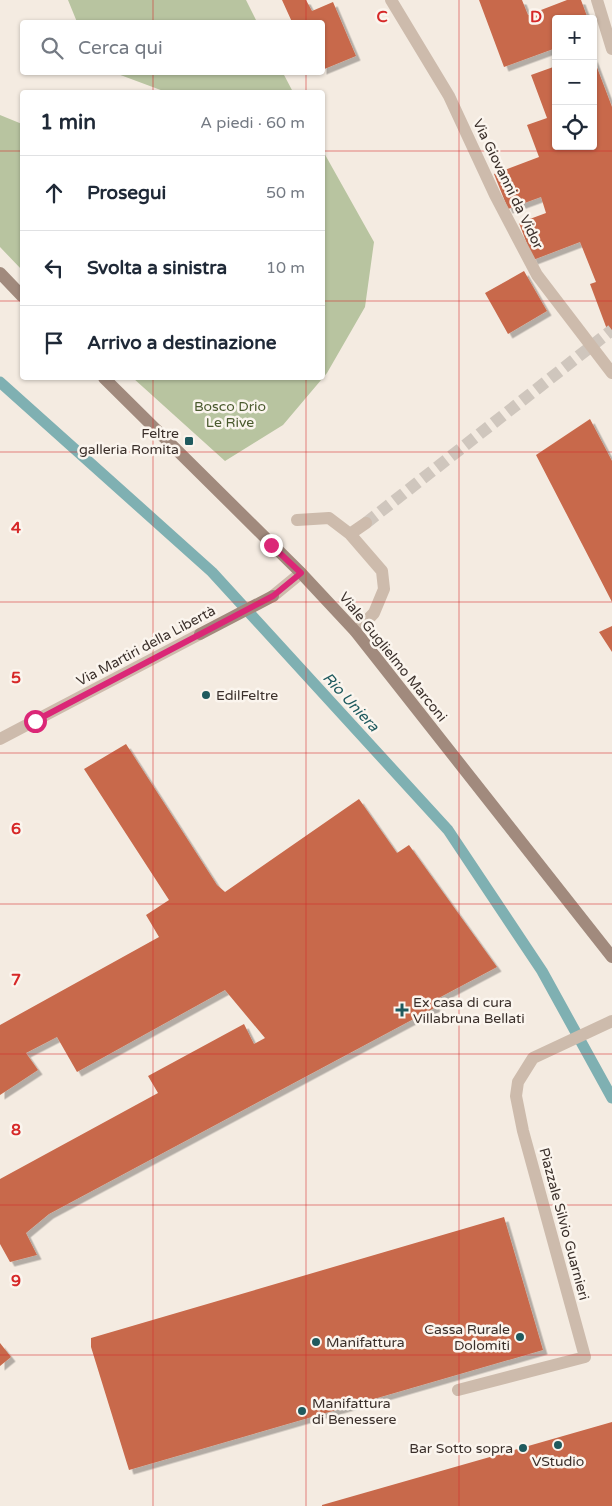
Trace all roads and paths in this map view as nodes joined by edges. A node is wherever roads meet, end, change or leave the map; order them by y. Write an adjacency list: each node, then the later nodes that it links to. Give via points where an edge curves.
1 (391, 0): 6 (street, Via Giovanni da Vidor, via 449,96 537,275)
2 (597, 0): 3 (street)
3 (612, 49)
4 (0, 274): 5 (street)
5 (20, 294)
6 (612, 373)
7 (106, 380): 11 (street, Viale Guglielmo Marconi)
8 (297, 520): 10 (street, via 329,518)
9 (366, 523): 10 (street)
10 (350, 534): 12 (street, via 382,571 384,589 374,613)
11 (301, 573): 12 (street, Viale Guglielmo Marconi); 13 (street, Via Martiri della Libertà, via 270,598)
12 (356, 632): 14 (street, Viale Guglielmo Marconi)
13 (0, 739)
14 (612, 957)
15 (610, 1022): 16 (street, Piazzale Silvio Guarnieri, via 533,1058 518,1082 516,1096 585,1357)
16 (458, 1390)

